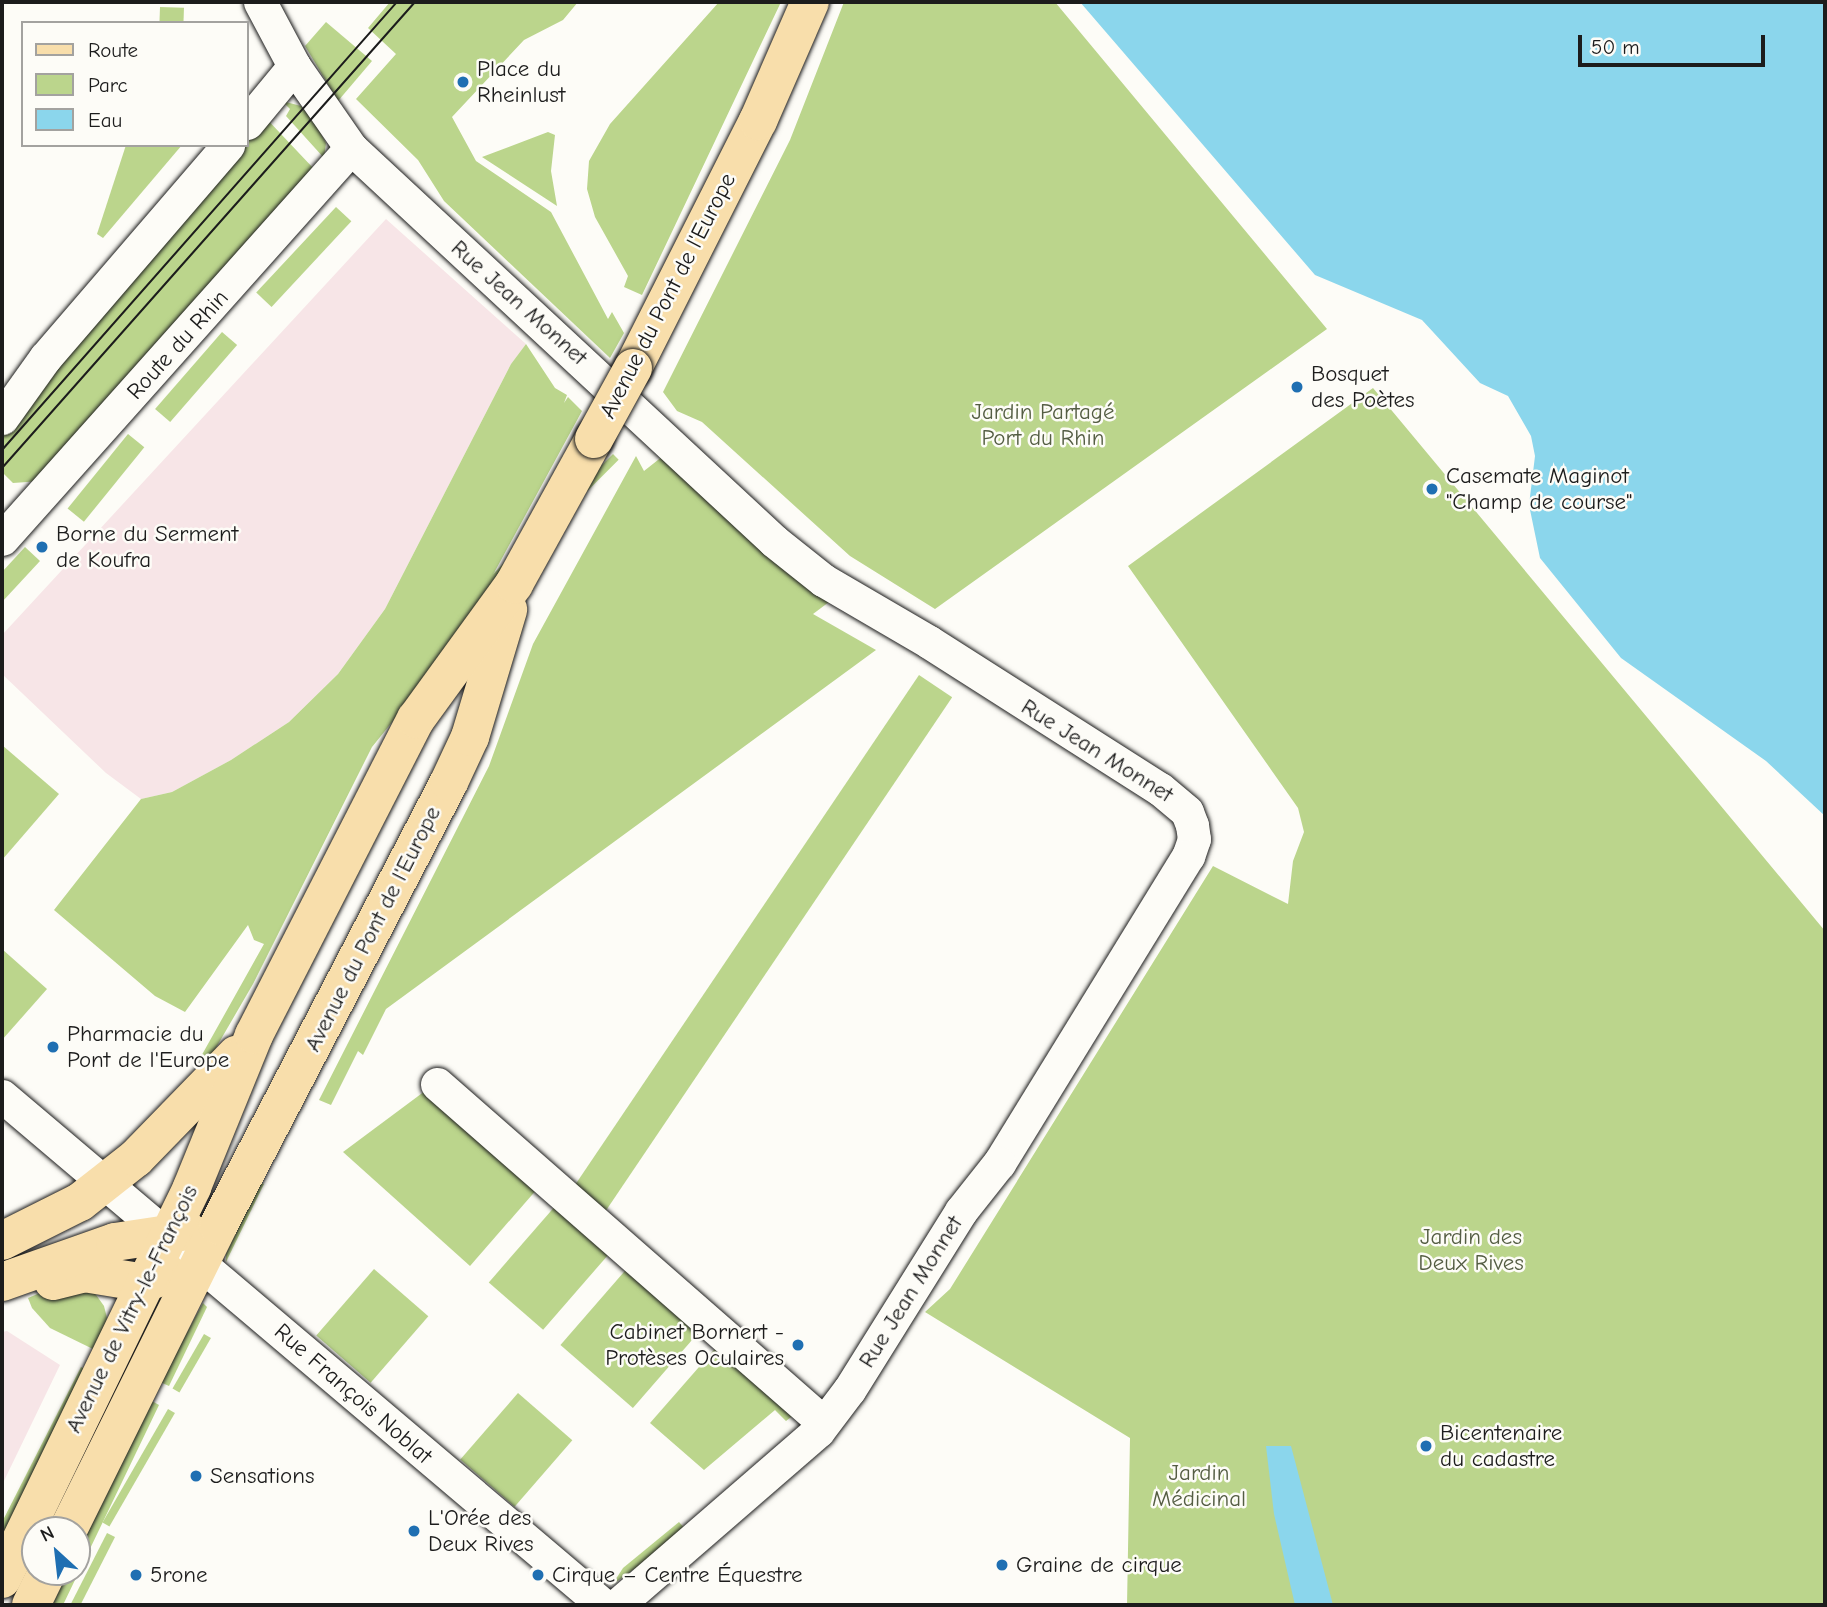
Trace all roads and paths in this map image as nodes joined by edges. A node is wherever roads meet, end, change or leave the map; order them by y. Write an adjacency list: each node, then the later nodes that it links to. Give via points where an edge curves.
1 (260, 2): 3 (street, Rue Jean Monnet)
2 (810, 2): 10 (main road, Avenue du Pont de l'Europe, bridge, via 758,121 633,368)
3 (293, 66): 4 (street); 6 (street, Rue Jean Monnet)
4 (248, 122)
5 (226, 147): 8 (street, via 45,358)
6 (351, 148): 9 (street, Route du Rhin); 22 (street, Rue Jean Monnet, via 823,580 1160,789 1187,812 1192,825 1194,839 1188,856 999,1163 961,1211)
7 (2, 372): 8 (street, via 9,384)
8 (6, 413)
9 (2, 539)
10 (514, 584): 11 (main road, Avenue du Pont de l'Europe, via 416,719); 15 (main road, Avenue du Pont de l'Europe, via 470,737)
11 (254, 1035): 14 (main road, via 159,1135); 16 (main road, Avenue de Vitry-le-François)
12 (437, 1084): 22 (street)
13 (2, 1096): 14 (street, Rue François Noblat)
14 (105, 1182): 16 (street, Rue François Noblat); 17 (main road, via 68,1209)
15 (218, 1226): 16 (main road); 18 (main road, Avenue du Pont de l'Europe)
16 (168, 1235): 18 (street, Rue François Noblat); 19 (main road, via 115,1242); 20 (main road, Avenue de Vitry-le-François)
17 (2, 1241)
18 (201, 1261): 20 (main road); 23 (main road, Avenue de Vitry-le-François); 27 (street, Rue François Noblat)
19 (2, 1282)
20 (145, 1283): 21 (main road, via 84,1273); 24 (main road, Avenue de Vitry-le-François)
21 (2, 1298)
22 (824, 1423): 28 (street, Rue Jean Monnet)
23 (75, 1516)
24 (2, 1579)
25 (40, 1586): 26 (main road)
26 (31, 1605)
27 (603, 1605)
28 (617, 1605)

